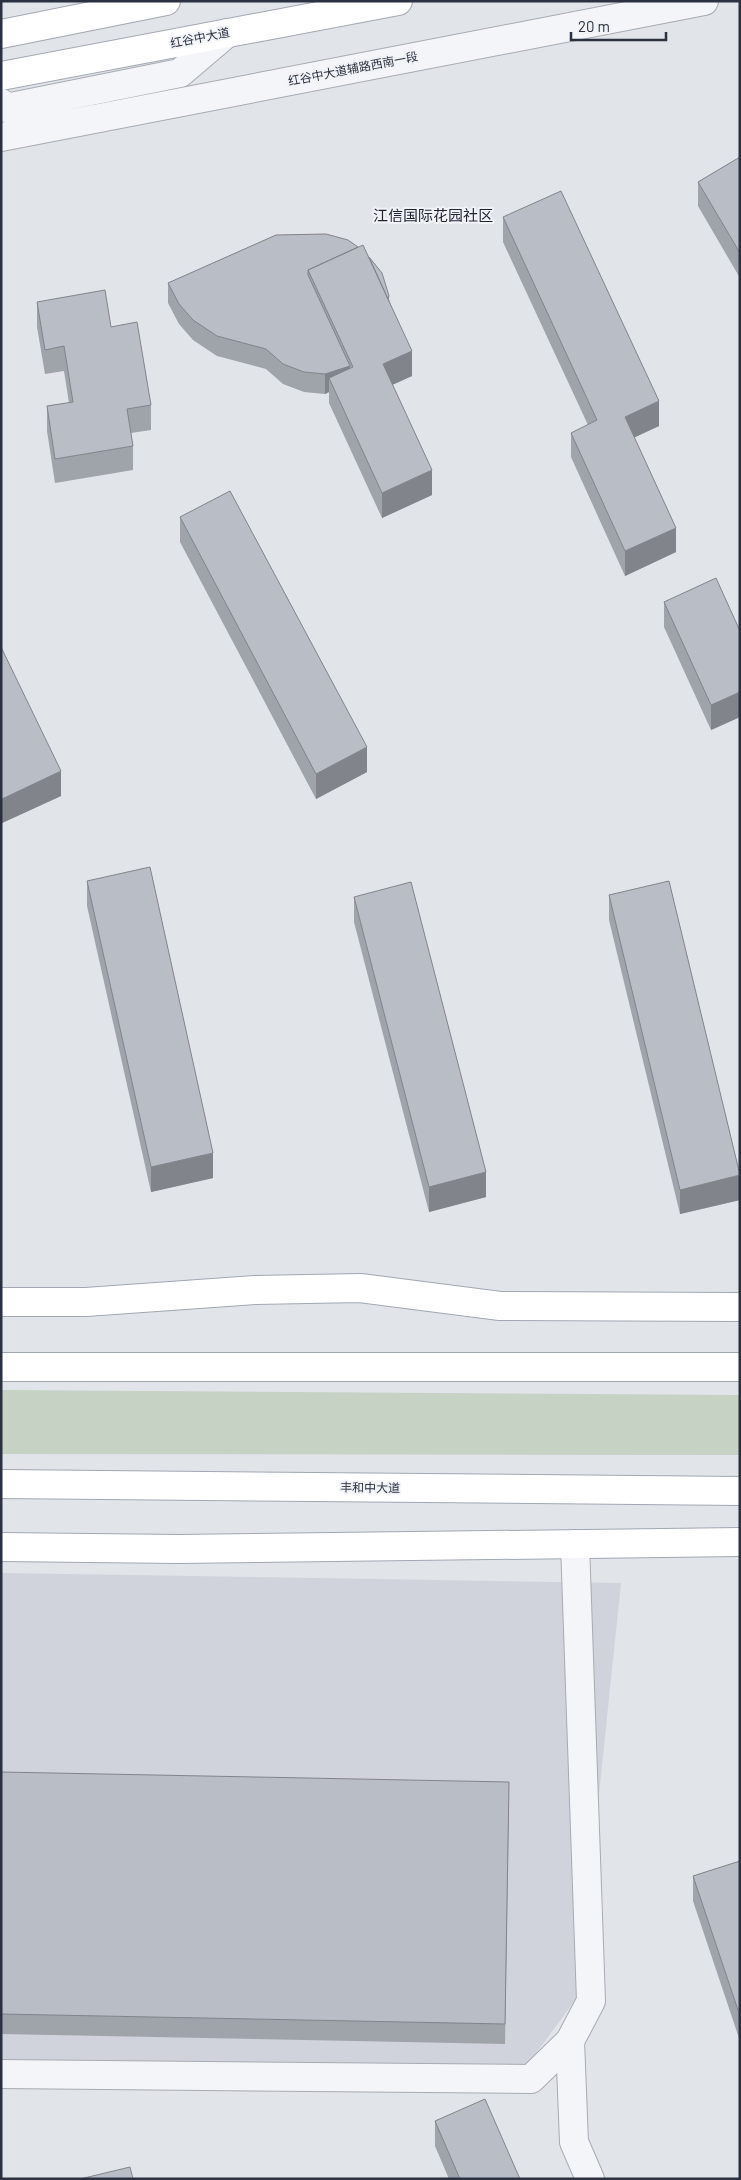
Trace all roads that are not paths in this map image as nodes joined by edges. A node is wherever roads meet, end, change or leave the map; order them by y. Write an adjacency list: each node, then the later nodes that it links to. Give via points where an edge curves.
1 (166, 1): 5 (main road)
2 (398, 1): 4 (main road, 红谷中大道)
3 (704, 1): 8 (street, 红谷中大道辅路西南一段)
4 (227, 33): 6 (main road, 红谷中大道); 7 (street, via 180,73 6,108)
5 (1, 34)
6 (1, 76)
7 (1, 103)
8 (1, 137)
9 (1, 1302): 10 (main road, via 86,1302 255,1290 360,1288 500,1306)
10 (740, 1306)
11 (1, 1367): 12 (main road)
12 (740, 1367)
13 (1, 1484): 14 (main road, 丰和中大道)
14 (740, 1491)
15 (740, 1542): 16 (main road)
16 (575, 1544): 17 (main road, via 178,1549); 18 (street, via 591,2001)
17 (1, 1547)
18 (570, 2042): 19 (street, via 531,2079); 20 (street, via 574,2142)
19 (1, 2074)
20 (590, 2179)

